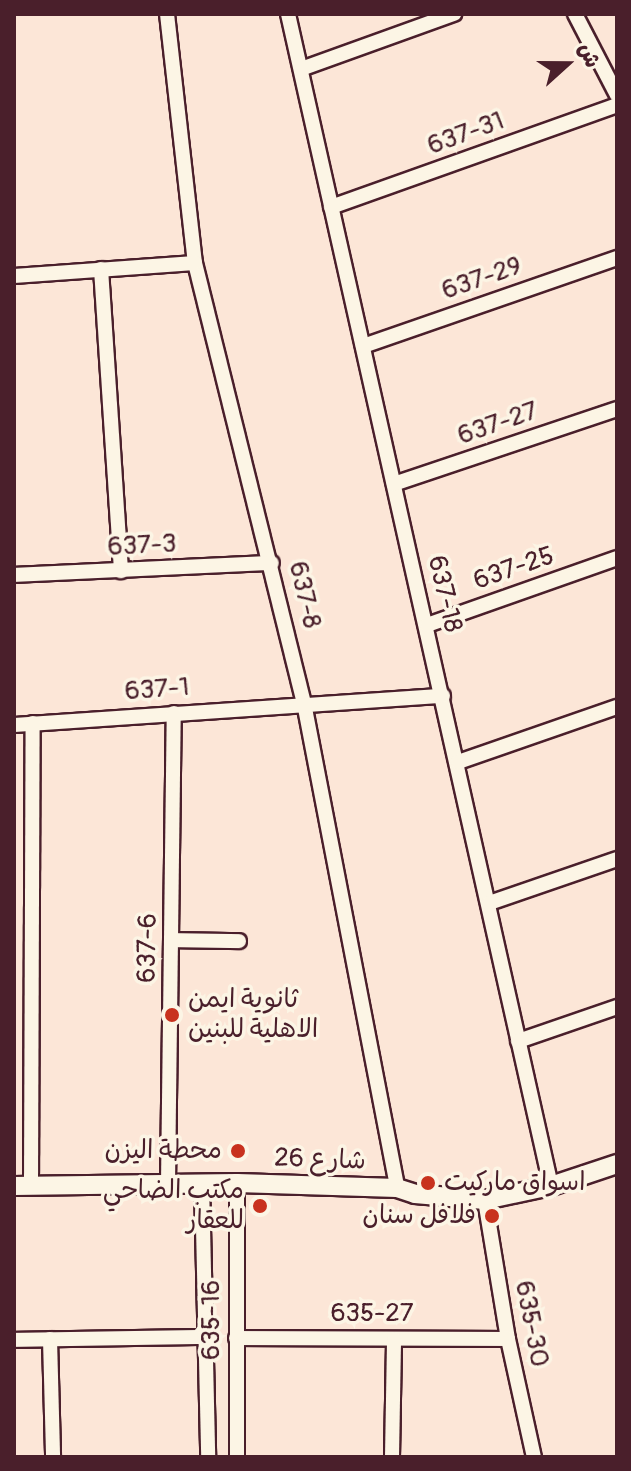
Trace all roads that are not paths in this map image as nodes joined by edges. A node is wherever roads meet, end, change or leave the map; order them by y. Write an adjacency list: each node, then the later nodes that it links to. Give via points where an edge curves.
1 (167, 14): 10 (street, 637-8)
2 (288, 14): 5 (street, 637-18)
3 (454, 14): 5 (street)
4 (575, 14): 6 (street)
5 (301, 69): 8 (street, 637-18)
6 (617, 95)
7 (617, 105): 8 (street, 637-31)
8 (331, 207): 13 (street, 637-18)
9 (617, 258): 13 (street, 637-29)
10 (195, 263): 11 (street); 17 (street, 637-8)
11 (101, 269): 12 (street); 18 (street)
12 (14, 276)
13 (363, 346): 15 (street, 637-18)
14 (617, 409): 15 (street, 637-27)
15 (394, 484): 20 (street, 637-18)
16 (617, 558): 20 (street, 637-25)
17 (272, 563): 18 (street, 637-3); 22 (street, 637-8)
18 (121, 571): 19 (street, 637-3)
19 (14, 575)
20 (427, 625): 21 (street, 637-18)
21 (443, 696): 22 (street, 637-1); 27 (street, 637-18)
22 (304, 703): 24 (street, 637-1); 40 (street, 637-8)
23 (617, 707): 27 (street)
24 (174, 713): 25 (street, 637-1); 30 (street, 637-6)
25 (33, 723): 26 (street, 637-1); 38 (street)
26 (14, 725)
27 (458, 762): 29 (street, 637-18)
28 (617, 859): 29 (street)
29 (489, 903): 33 (street, 637-18)
30 (172, 940): 31 (street); 37 (street, 637-6)
31 (239, 941)
32 (617, 1007): 33 (street)
33 (518, 1041): 39 (street, 637-18)
34 (617, 1166): 39 (street, شارع 26)
35 (202, 1183): 36 (street, شارع 26); 37 (street, شارع 26); 42 (street, 635-16)
36 (237, 1183): 40 (street, شارع 26); 43 (street, 635-16)
37 (168, 1184): 38 (street, شارع 26)
38 (23, 1186)
39 (551, 1186): 41 (street, شارع 26)
40 (397, 1188): 41 (street, شارع 26)
41 (485, 1200): 46 (street, 635-30)
42 (207, 1337): 44 (street); 49 (street, 635-16)
43 (236, 1338): 45 (street, 635-27); 50 (street, 635-16)
44 (50, 1339): 47 (street); 48 (street)
45 (394, 1339): 46 (street, 635-27); 51 (street)
46 (508, 1339): 52 (street, 635-30)
47 (14, 1340)
48 (53, 1457)
49 (208, 1457)
50 (237, 1457)
51 (392, 1457)
52 (534, 1457)

